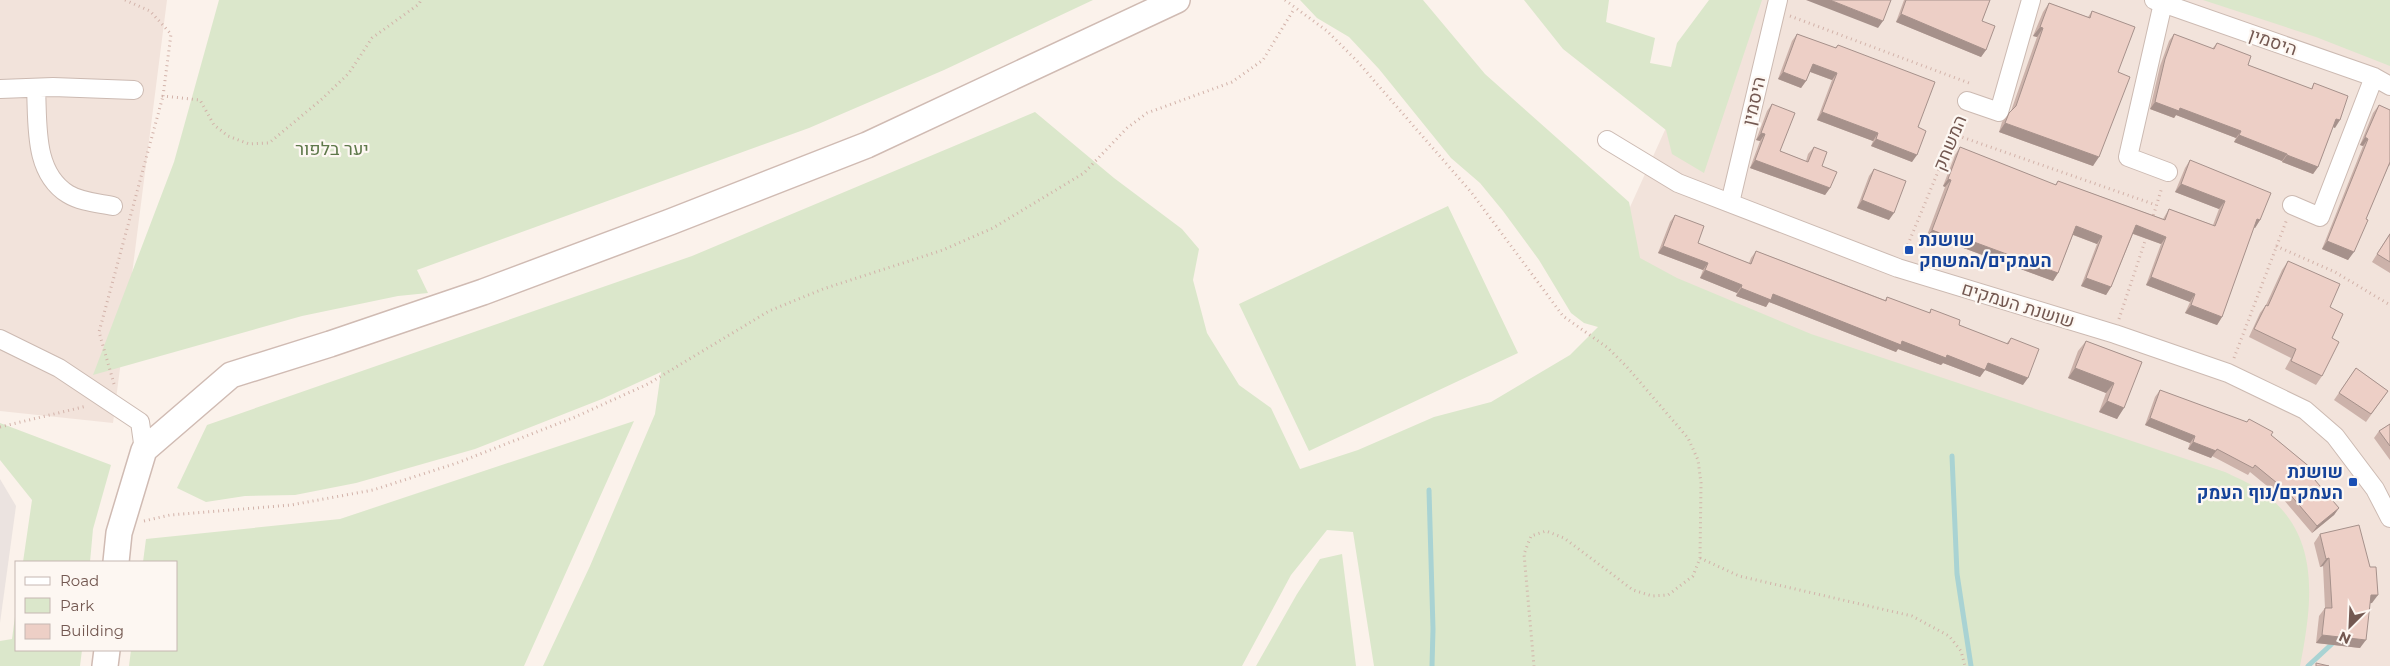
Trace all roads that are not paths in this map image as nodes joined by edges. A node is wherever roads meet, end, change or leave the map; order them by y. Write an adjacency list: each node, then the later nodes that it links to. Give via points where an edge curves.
1 (1177, 0): 17 (main road, via 866,145 483,292 232,375)
2 (2031, 0): 10 (street, המשחק, via 1999,112)
3 (2159, 2): 5 (street, היסמין); 12 (street, via 2128,157)
4 (1777, 5): 13 (street, היסמין)
5 (2374, 77): 6 (street, היסמין); 14 (street, via 2320,217)
6 (2390, 86)
7 (36, 88): 8 (street); 9 (street); 15 (street, via 39,146 45,168 68,194 80,200)
8 (0, 89)
9 (134, 90)
10 (1967, 102)
11 (1607, 140): 13 (street, שושנת העמקים, via 1678,183)
12 (2168, 172)
13 (1730, 203): 18 (street, שושנת העמקים, via 1898,268 2115,334 2228,373 2305,410 2335,436 2375,489)
14 (2292, 205)
15 (113, 206)
16 (0, 339): 17 (street, via 59,368 140,422)
17 (144, 450): 19 (main road, via 119,533)
18 (2390, 518)
19 (116, 561)
20 (107, 651): 21 (main road)
21 (105, 666)

